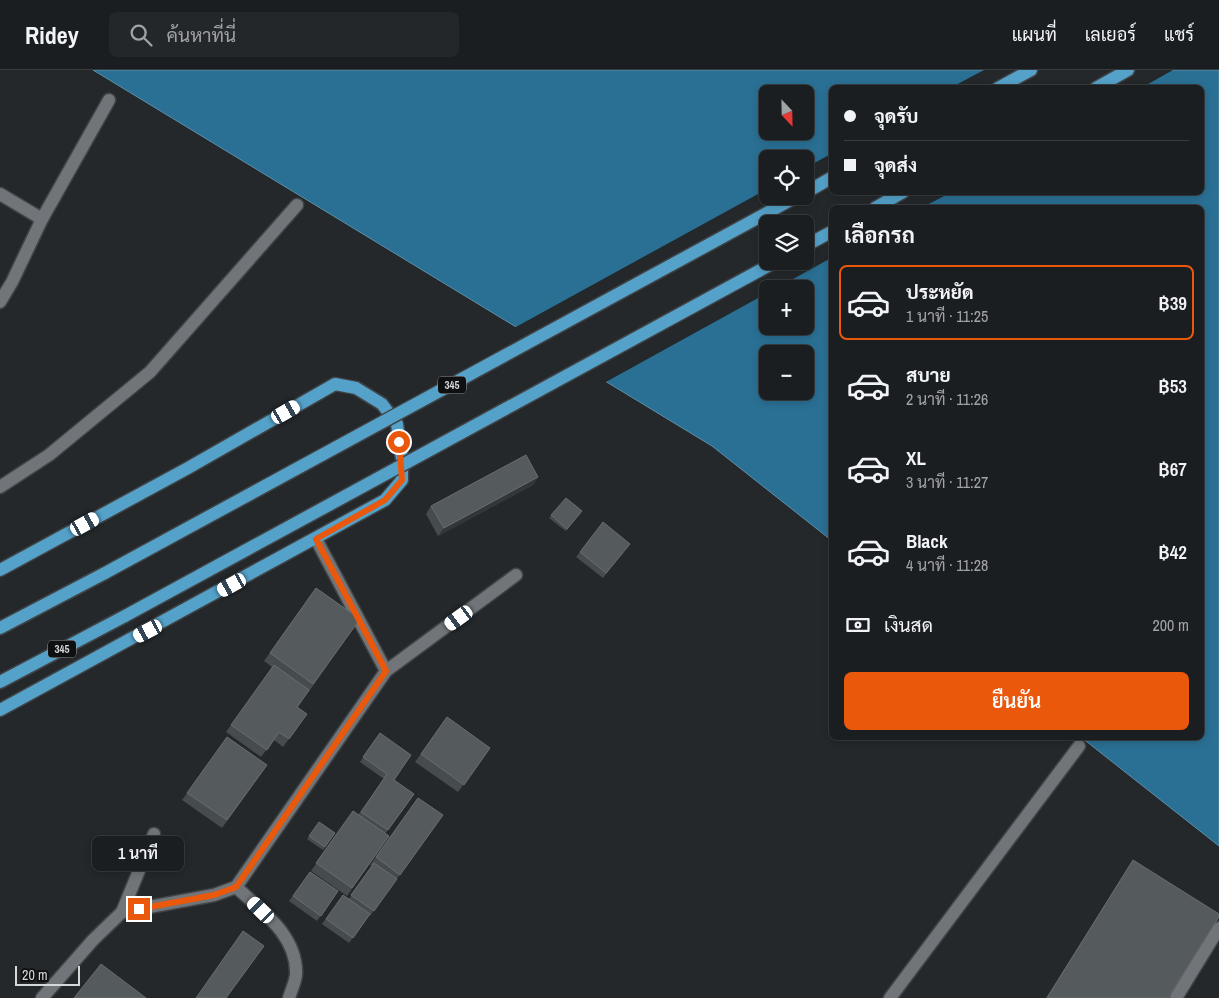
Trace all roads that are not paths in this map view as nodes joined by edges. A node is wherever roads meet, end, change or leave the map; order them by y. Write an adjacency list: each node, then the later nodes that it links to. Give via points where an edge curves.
1 (1031, 70): 3 (main road)
2 (1128, 70): 4 (main road)
3 (1004, 85)
4 (1101, 85)
5 (109, 100): 13 (street)
6 (829, 179): 7 (main road)
7 (814, 188)
8 (0, 194): 13 (street)
9 (898, 195): 12 (main road)
10 (296, 205): 18 (street, via 150,372 49,455)
11 (781, 205): 22 (main road, 345, bridge)
12 (881, 205)
13 (42, 219): 17 (street)
14 (829, 233): 15 (main road)
15 (814, 241)
16 (760, 270): 24 (main road, 345, bridge)
17 (0, 302)
18 (0, 486)
19 (316, 539): 20 (main road, via 385,500 402,480 397,424 382,404 356,388 335,384); 23 (street); 25 (main road)
20 (0, 570)
21 (516, 575): 23 (street)
22 (0, 628)
23 (386, 671): 28 (street)
24 (0, 682)
25 (0, 710)
26 (1080, 746): 33 (street)
27 (154, 834): 29 (street)
28 (236, 887): 29 (street, via 214,895); 32 (street, via 285,934 296,975)
29 (122, 912): 31 (street)
30 (1219, 928): 34 (street)
31 (42, 998)
32 (289, 998)
33 (890, 998)
34 (1176, 998)

